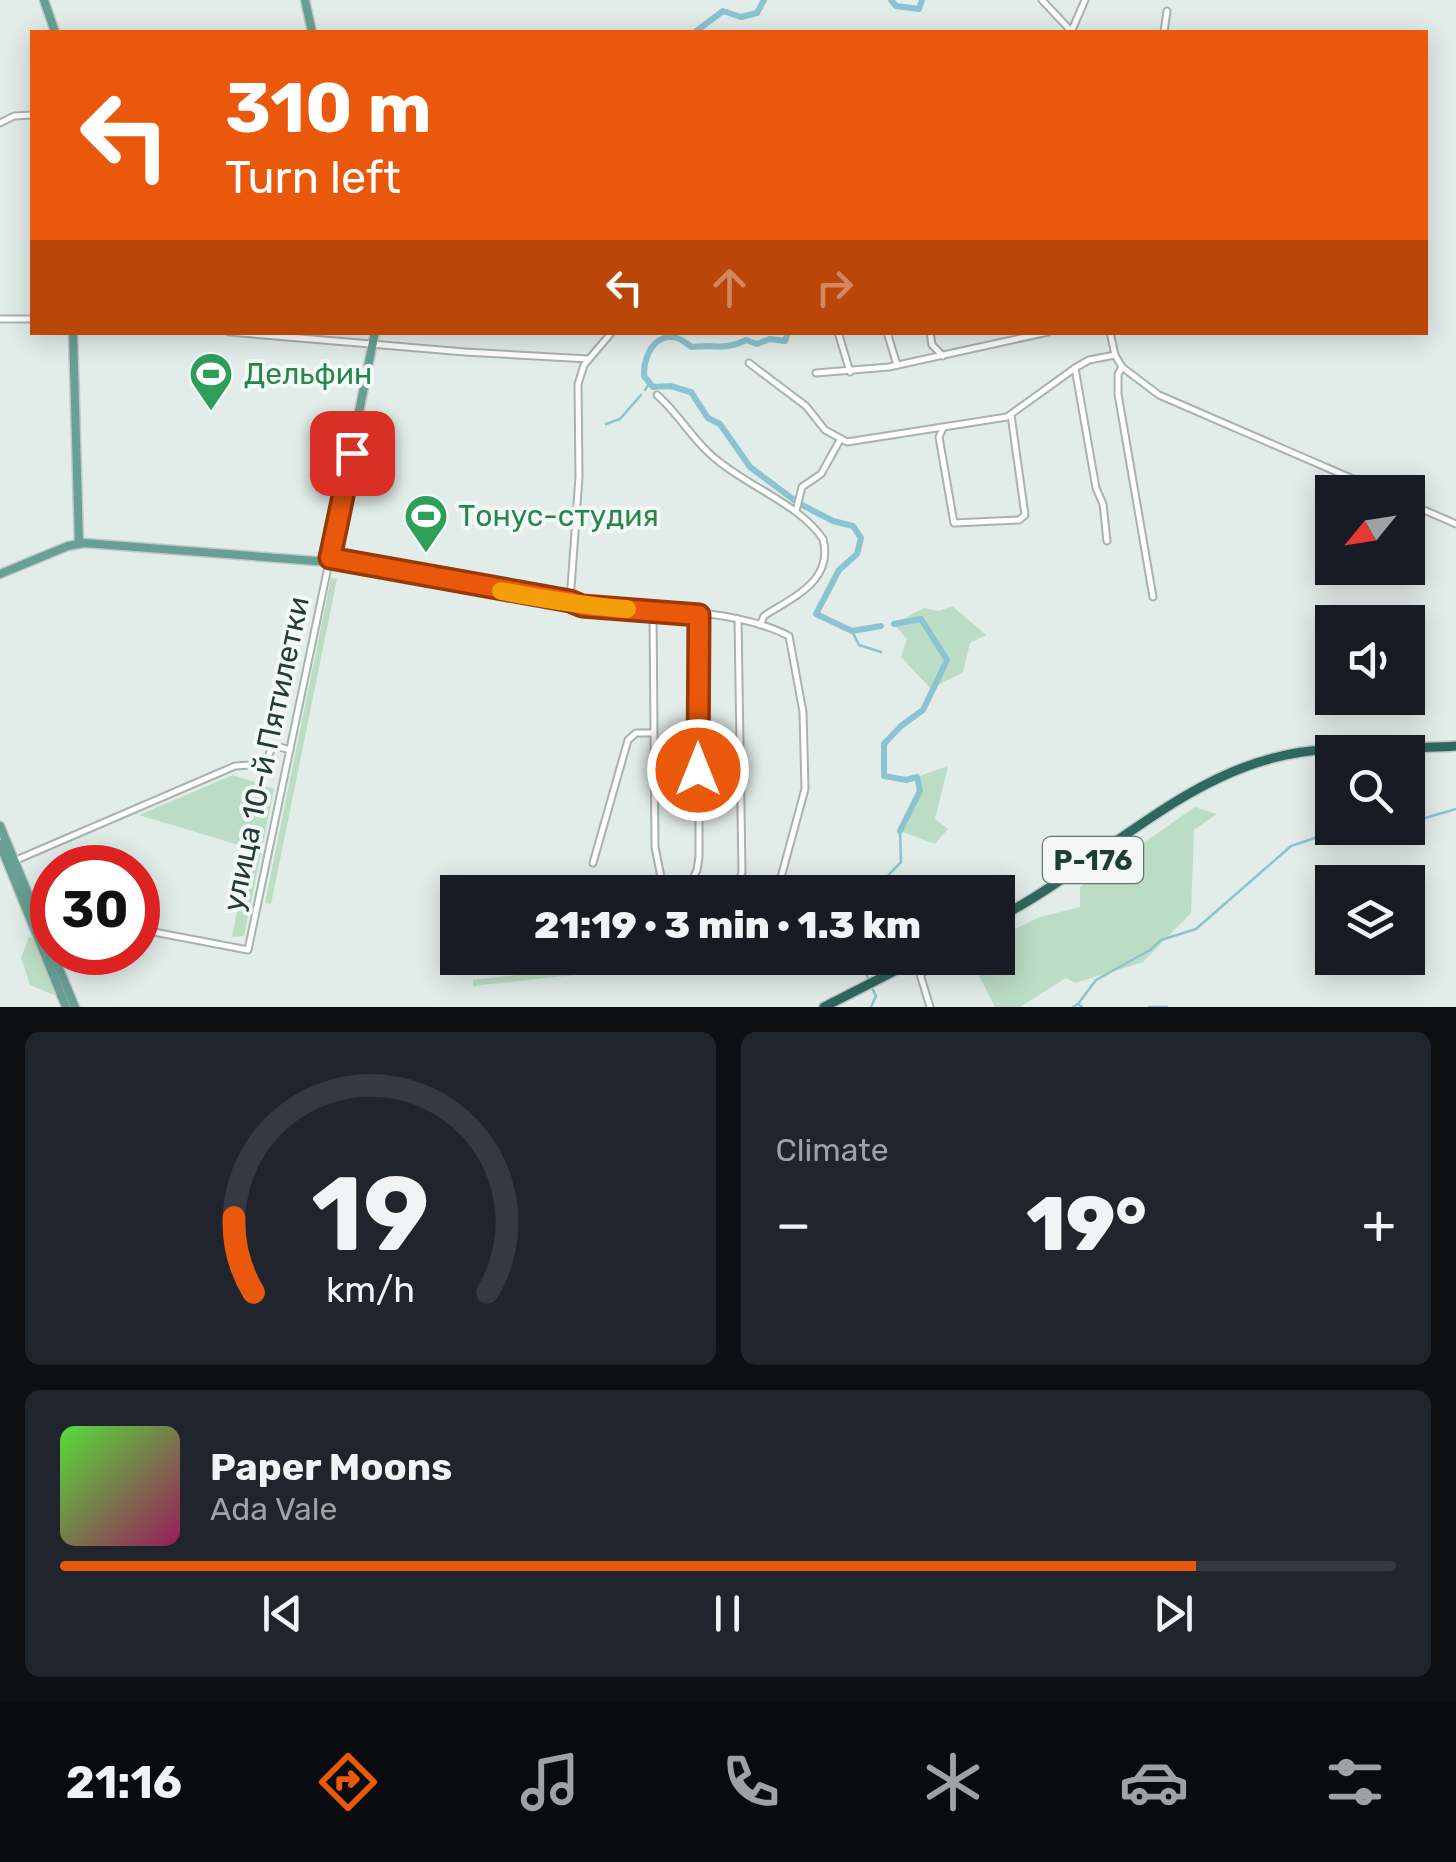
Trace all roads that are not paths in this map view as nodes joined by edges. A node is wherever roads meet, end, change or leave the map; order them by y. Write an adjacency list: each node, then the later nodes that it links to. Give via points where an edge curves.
1 (42, 0): 6 (main road)
2 (305, 0): 7 (main road)
3 (1042, 0): 8 (street)
4 (1085, 0): 9 (street)
5 (1168, 11): 10 (street)
6 (52, 30)
7 (312, 30)
8 (1069, 30)
9 (1072, 30)
10 (1164, 30)
11 (30, 115): 12 (street)
12 (0, 123)
13 (0, 318): 14 (street)
14 (30, 318)
15 (71, 335): 46 (main road)
16 (263, 335): 24 (street)
17 (375, 335): 24 (main road, улица 10-й Пятилетки)
18 (609, 335): 27 (street)
19 (839, 335): 34 (street)
20 (888, 335): 30 (street)
21 (930, 335): 26 (street)
22 (1035, 335): 26 (street)
23 (1111, 335): 25 (street)
24 (375, 345): 28 (street); 48 (main road, улица 10-й Пятилетки)
25 (1115, 354): 31 (street); 32 (street)
26 (942, 356): 30 (street)
27 (589, 359): 28 (street); 33 (street)
28 (573, 360): 33 (street)
29 (750, 363): 41 (street)
30 (897, 365): 34 (street)
31 (1122, 367): 42 (street, via 1186,409); 50 (street, via 1118,394)
32 (1075, 368): 37 (street); 47 (street)
33 (582, 369): 51 (street)
34 (850, 372): 35 (street)
35 (816, 373)
36 (657, 394): 44 (street, via 710,454)
37 (1011, 415): 38 (street); 40 (street, via 1023,518 954,523)
38 (944, 428): 39 (street); 40 (street)
39 (933, 429): 40 (street); 41 (street)
40 (939, 438)
41 (840, 440): 44 (street, via 821,474 802,488)
42 (1343, 475)
43 (1425, 510): 45 (street)
44 (796, 511): 55 (street, via 823,539 820,574)
45 (1456, 524)
46 (79, 541): 48 (main road); 49 (main road)
47 (1107, 541)
48 (330, 560): 51 (street); 58 (street, улица 10-й Пятилетки)
49 (2, 571)
50 (1154, 597)
51 (570, 601): 52 (street)
52 (654, 611): 53 (street); 56 (street)
53 (699, 615): 54 (street); 64 (street)
54 (738, 620): 55 (street); 65 (street)
55 (760, 625): 66 (street, via 789,636 803,712 804,789)
56 (654, 733): 62 (street, via 628,740); 63 (street)
57 (1456, 746): 68 (highway, Р-176, via 1313,750 1246,766 1186,796)
58 (290, 750): 61 (street, via 272,746 268,757); 69 (street, улица 10-й Пятилетки, via 248,950)
59 (0, 826): 61 (main road)
60 (0, 844): 67 (main road)
61 (14, 861): 67 (main road)
62 (592, 863)
63 (661, 875)
64 (694, 875)
65 (741, 875)
66 (781, 875)
67 (30, 907)
68 (1015, 908)
69 (160, 932)
70 (54, 975): 74 (main road)
71 (61, 975): 75 (main road)
72 (887, 975): 76 (highway)
73 (920, 975): 77 (street)
74 (66, 1007)
75 (75, 1007)
76 (824, 1007)
77 (930, 1007)

